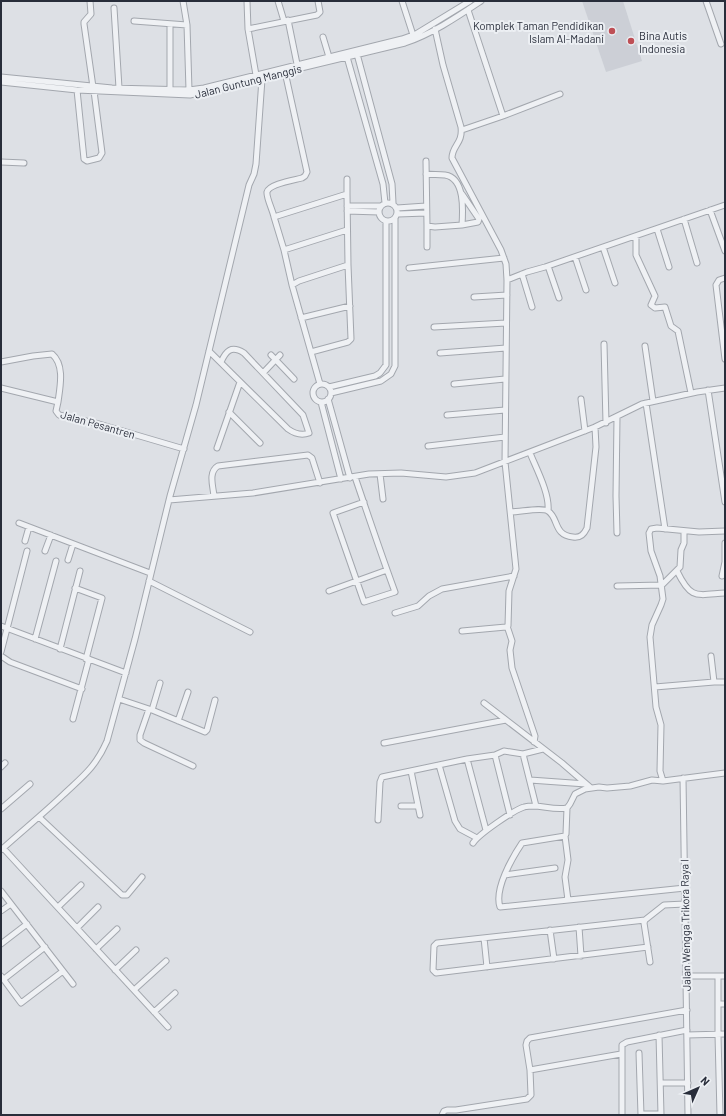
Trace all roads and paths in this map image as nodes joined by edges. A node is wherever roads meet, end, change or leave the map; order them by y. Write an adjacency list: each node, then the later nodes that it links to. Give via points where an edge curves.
1 (90, 1): 31 (street, via 91,14 84,24)
2 (184, 1): 15 (street)
3 (247, 1): 16 (street)
4 (278, 1): 13 (street)
5 (318, 1): 13 (street, via 319,14)
6 (402, 1): 18 (street)
7 (470, 1): 18 (street, Jalan Guntung Manggis)
8 (481, 1): 11 (street, Jalan Guntung Manggis)
9 (706, 1): 20 (street)
10 (114, 8): 30 (street)
11 (468, 10): 17 (street, Jalan Guntung Manggis); 36 (street)
12 (134, 21): 14 (street)
13 (286, 21): 16 (street); 24 (street)
14 (170, 24): 15 (street); 32 (street)
15 (187, 24): 34 (street)
16 (248, 29): 26 (street)
17 (435, 29): 21 (street, Jalan Guntung Manggis, via 416,40); 37 (street, via 442,66)
18 (413, 35): 22 (street, Jalan Guntung Manggis)
19 (323, 37): 22 (street)
20 (721, 44)
21 (357, 54): 23 (street, Jalan Guntung Manggis); 45 (street, via 392,184)
22 (329, 57): 24 (street, Jalan Guntung Manggis)
23 (348, 57): 25 (street, Jalan Guntung Manggis); 46 (street, via 383,184)
24 (298, 64): 26 (street, Jalan Guntung Manggis)
25 (284, 72): 28 (street, Jalan Guntung Manggis); 55 (street, via 307,172 302,178 273,186 268,190)
26 (256, 75): 34 (street, Jalan Guntung Manggis)
27 (1, 77): 31 (street, Jalan Guntung Manggis)
28 (262, 79): 31 (street, Jalan Guntung Manggis, via 190,95); 92 (street, via 256,164)
29 (1, 82): 33 (street, Jalan Guntung Manggis)
30 (119, 88): 31 (street, Jalan Guntung Manggis); 32 (street, Jalan Guntung Manggis)
31 (93, 89): 33 (street, Jalan Guntung Manggis); 33 (street, via 102,153 99,158 87,161 84,159)
32 (170, 89): 34 (street, Jalan Guntung Manggis)
33 (77, 90)
34 (189, 90)
35 (560, 94): 36 (street)
36 (503, 116): 37 (street)
37 (462, 130): 69 (street, via 460,142 452,158)
38 (426, 161): 41 (street)
39 (1, 162): 40 (street)
40 (24, 163)
41 (426, 174): 43 (street, via 447,175 453,178); 48 (street)
42 (348, 179): 44 (street)
43 (462, 193): 59 (street); 59 (street, via 479,219 478,222)
44 (347, 194): 49 (street); 55 (street)
45 (393, 203): 46 (street); 50 (street)
46 (383, 204): 49 (street); 52 (street)
47 (725, 205): 51 (street)
48 (426, 206): 50 (street); 53 (street)
49 (347, 208): 52 (street); 62 (street)
50 (397, 208): 54 (street)
51 (710, 210): 57 (street); 67 (street)
52 (379, 212): 58 (street)
53 (426, 213): 54 (street); 60 (street)
54 (398, 214): 56 (street)
55 (274, 217): 66 (street)
56 (395, 219): 58 (street); 108 (street, via 395,366 391,374 381,381)
57 (684, 219): 61 (street); 70 (street)
58 (386, 221): 103 (street, via 387,362 380,374)
59 (462, 225): 60 (street)
60 (427, 226): 64 (street)
61 (657, 229): 63 (street); 73 (street)
62 (346, 230): 66 (street); 71 (street)
63 (636, 236): 65 (street); 114 (street, via 636,255 655,296 652,305 655,308 665,307 671,326 678,331)
64 (427, 247)
65 (603, 247): 68 (street); 78 (street)
66 (284, 250): 79 (street)
67 (725, 251)
68 (575, 257): 72 (street); 80 (street)
69 (504, 258): 74 (street); 77 (street)
70 (697, 263)
71 (348, 266): 79 (street); 84 (street)
72 (548, 266): 75 (street); 83 (street)
73 (669, 267)
74 (410, 268)
75 (522, 274): 77 (street); 85 (street)
76 (725, 278): 98 (street, via 719,280 716,285)
77 (507, 280): 81 (street)
78 (615, 283)
79 (292, 285): 86 (street)
80 (586, 290)
81 (507, 295): 82 (street); 87 (street)
82 (474, 297)
83 (560, 298)
84 (350, 306): 86 (street); 93 (street, via 349,341)
85 (532, 307)
86 (301, 318): 93 (street)
87 (506, 323): 88 (street); 91 (street)
88 (434, 327)
89 (604, 344): 125 (street)
90 (645, 346): 117 (street)
91 (506, 348): 94 (street); 104 (street)
92 (209, 351): 100 (street); 134 (street)
93 (311, 352): 106 (street)
94 (440, 353)
95 (271, 355): 97 (street)
96 (280, 355): 97 (street)
97 (276, 359): 101 (street); 102 (street)
98 (725, 359)
99 (1, 362): 118 (street, via 52,354 61,374)
100 (221, 362): 101 (street, via 226,351 240,350); 105 (street)
101 (263, 373): 105 (street, via 303,415 309,434 293,433)
102 (294, 379)
103 (360, 379): 108 (street); 109 (street)
104 (505, 379): 107 (street); 121 (street)
105 (240, 382): 122 (street)
106 (320, 384): 109 (street); 119 (street, via 313,394)
107 (454, 384)
108 (362, 386): 113 (street)
109 (329, 387): 113 (street)
110 (1, 388): 118 (street, Jalan Pesantren)
111 (725, 388): 112 (street)
112 (708, 390): 114 (street); 145 (street)
113 (331, 393): 115 (street)
114 (691, 393): 117 (street)
115 (328, 399): 119 (street); 127 (street)
116 (581, 399): 128 (street)
117 (653, 401): 120 (street)
118 (58, 402): 134 (street, Jalan Pesantren, via 56,411 59,415)
119 (321, 402): 129 (street)
120 (646, 403): 124 (street); 150 (street)
121 (505, 410): 123 (street); 130 (street)
122 (230, 412): 131 (street); 133 (street)
123 (447, 415)
124 (617, 417): 125 (street); 153 (street)
125 (606, 422): 126 (street)
126 (595, 428): 128 (street); 146 (street, via 596,447 587,528 584,534 575,537 565,536)
127 (338, 432): 129 (street); 138 (street)
128 (585, 432): 135 (street)
129 (330, 435): 139 (street)
130 (506, 437): 132 (street); 136 (street)
131 (260, 443)
132 (428, 446)
133 (217, 448)
134 (184, 449): 143 (street)
135 (530, 453): 136 (street); 146 (street, via 547,497)
136 (505, 462): 137 (street, via 475,473 446,477); 147 (street)
137 (380, 474): 138 (street); 142 (street)
138 (353, 477): 139 (street); 144 (street)
139 (341, 479): 140 (street)
140 (320, 483): 141 (street); 141 (street, via 312,458 308,455 218,466 212,472)
141 (214, 496): 143 (street)
142 (383, 499)
143 (169, 500): 165 (street)
144 (364, 502): 162 (street); 169 (street, via 333,514)
145 (725, 502)
146 (548, 511): 147 (street, via 536,509)
147 (511, 512): 166 (street, via 516,569)
148 (19, 523): 149 (street)
149 (29, 527): 154 (street); 155 (street)
150 (665, 529): 151 (street); 170 (street, via 651,529 649,533 651,551)
151 (684, 531): 152 (street); 164 (street, via 681,563)
152 (725, 531)
153 (617, 533)
154 (51, 535): 157 (street); 159 (street)
155 (24, 541)
156 (725, 543): 167 (street)
157 (73, 544): 160 (street); 165 (street)
158 (27, 551): 178 (street)
159 (45, 551)
160 (68, 560)
161 (56, 561): 181 (street)
162 (387, 570): 169 (street); 169 (street, via 394,592 364,602)
163 (80, 571): 172 (street)
164 (677, 571): 170 (street); 174 (street, via 686,587 697,594)
165 (150, 573): 168 (street)
166 (514, 576): 175 (street, via 442,589 428,596 418,606); 177 (street, via 509,591)
167 (722, 576)
168 (149, 581): 180 (street); 187 (street)
169 (357, 581): 173 (street)
170 (662, 585): 171 (street); 191 (street, via 662,602 650,637)
171 (617, 586)
172 (75, 588): 182 (street); 186 (street, via 102,598)
173 (329, 591)
174 (725, 593)
175 (395, 613)
176 (1, 626): 178 (street)
177 (508, 626): 179 (street); 201 (street, via 512,641 512,668 535,736)
178 (7, 628): 181 (street); 183 (street)
179 (462, 631)
180 (250, 632)
181 (35, 639): 182 (street)
182 (60, 649): 186 (street)
183 (1, 652)
184 (1, 656): 192 (street, via 10,662)
185 (711, 656): 188 (street)
186 (88, 659): 187 (street); 192 (street)
187 (126, 673): 194 (street)
188 (714, 682): 189 (street); 191 (street)
189 (725, 682)
190 (160, 683): 197 (street)
191 (654, 687): 213 (street, via 661,729 660,771)
192 (82, 689): 198 (street)
193 (188, 692): 200 (street)
194 (119, 699): 197 (street); 224 (street, via 107,741 95,764)
195 (215, 700): 200 (street, via 205,732)
196 (484, 703): 199 (street)
197 (151, 709): 200 (street); 208 (street, via 140,740)
198 (74, 719)
199 (506, 720): 201 (street); 202 (street)
200 (178, 721)
201 (534, 742): 203 (street)
202 (384, 743)
203 (543, 749): 204 (street); 215 (street)
204 (524, 754): 205 (street, via 504,751); 212 (street)
205 (494, 755): 206 (street); 223 (street)
206 (467, 759): 207 (street); 226 (street)
207 (439, 765): 209 (street); 228 (street, via 455,821 460,829)
208 (193, 766)
209 (411, 770): 218 (street); 225 (street, via 382,777)
210 (725, 773): 211 (street)
211 (683, 778): 213 (street); 235 (street, Jalan Wengga Trikora Raya I)
212 (530, 780): 215 (street); 219 (street)
213 (663, 780): 216 (street, via 630,786)
214 (30, 784): 221 (street)
215 (586, 784): 216 (street)
216 (591, 788): 220 (street, via 578,792)
217 (401, 806): 218 (street)
218 (418, 806): 222 (street)
219 (536, 806): 220 (street, via 549,809); 223 (street, via 524,807)
220 (567, 808): 227 (street)
221 (1, 809)
222 (420, 814)
223 (510, 815): 226 (street)
224 (39, 817): 230 (street); 233 (street, via 122,895 127,895)
225 (378, 820)
226 (486, 830): 228 (street)
227 (565, 836): 232 (street, via 522,843); 237 (street)
228 (477, 838): 229 (street)
229 (473, 843)
230 (2, 849): 240 (street)
231 (555, 868): 232 (street)
232 (505, 875): 237 (street, via 498,893 500,907)
233 (142, 877)
234 (81, 885): 240 (street)
235 (685, 888): 237 (street); 239 (street, Jalan Wengga Trikora Raya I)
236 (1, 891): 238 (street)
237 (568, 900)
238 (11, 904): 242 (street); 244 (street)
239 (685, 904): 243 (street, via 664,905); 262 (street, Jalan Wengga Trikora Raya I)
240 (58, 907): 246 (street)
241 (98, 907): 246 (street)
242 (1, 911)
243 (645, 920): 245 (street); 253 (street)
244 (27, 924): 250 (street); 251 (street)
245 (578, 927): 248 (street); 255 (street)
246 (77, 928): 252 (street)
247 (117, 929): 252 (street)
248 (550, 930): 249 (street); 256 (street)
249 (484, 938): 259 (street); 259 (street, via 435,944 433,970 436,973)
250 (1, 944)
251 (45, 947): 261 (street); 265 (street)
252 (96, 948): 260 (street)
253 (648, 948): 255 (street); 258 (street)
254 (136, 950): 260 (street)
255 (581, 956): 256 (street)
256 (554, 959): 259 (street)
257 (166, 962): 267 (street)
258 (650, 962)
259 (487, 967)
260 (115, 970): 267 (street)
261 (63, 971): 265 (street, via 21,1003); 266 (street)
262 (686, 976): 263 (street); 271 (street, Jalan Wengga Trikora Raya I)
263 (718, 976): 264 (street); 269 (street)
264 (725, 976)
265 (2, 977)
266 (73, 984)
267 (134, 990): 272 (street)
268 (175, 993): 272 (street)
269 (718, 1004): 270 (street); 276 (street)
270 (725, 1004)
271 (687, 1010): 274 (street, Jalan Wengga Trikora Raya I); 282 (street, via 530,1038 526,1045)
272 (154, 1012): 273 (street)
273 (168, 1027)
274 (687, 1033): 276 (street); 277 (street); 284 (street, Jalan Wengga Trikora Raya I)
275 (725, 1034): 276 (street)
276 (718, 1035): 280 (street)
277 (659, 1036): 279 (street, via 624,1044); 283 (street)
278 (640, 1053): 286 (street)
279 (621, 1054): 282 (street); 288 (street)
280 (719, 1064): 281 (street); 285 (street)
281 (725, 1064)
282 (530, 1070): 287 (street, via 531,1095 527,1099 447,1110)
283 (661, 1083): 284 (street); 289 (street)
284 (688, 1083): 290 (street, Jalan Wengga Trikora Raya I)
285 (722, 1092): 291 (street)
286 (641, 1114): 289 (street)
287 (442, 1115)
288 (622, 1115)
289 (661, 1115)
290 (688, 1115)
291 (720, 1115)

